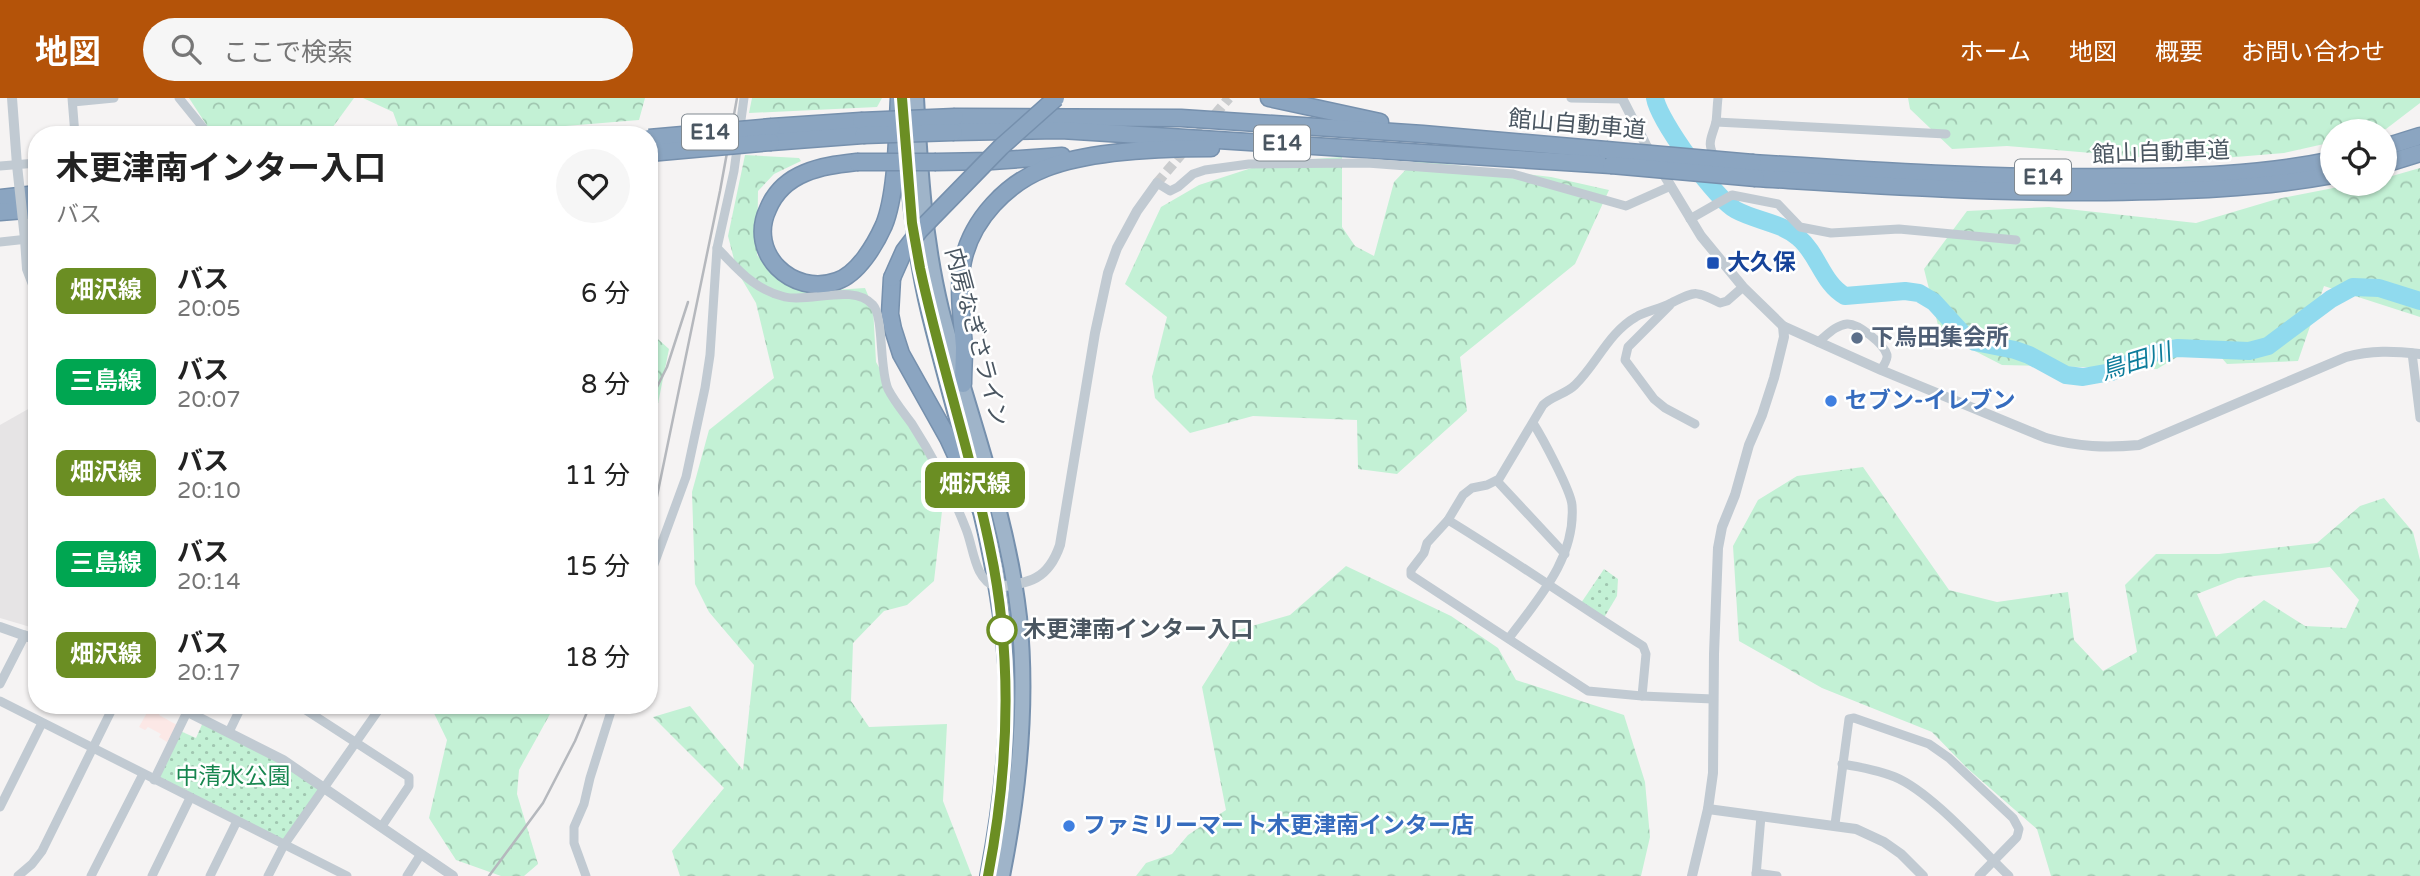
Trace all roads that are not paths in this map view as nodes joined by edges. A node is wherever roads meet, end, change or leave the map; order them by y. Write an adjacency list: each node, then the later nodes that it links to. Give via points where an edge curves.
1 (12, 98): 32 (street)
2 (114, 98): 12 (street)
3 (179, 98): 17 (street)
4 (744, 98): 48 (street)
5 (901, 98): 26 (highway, bridge, via 890,203 862,264 838,281 801,283 784,275 772,262 762,236 764,217 786,183 805,173 857,162 936,162 992,161); 60 (highway, 内房なぎさライン, via 920,268)
6 (916, 98): 55 (highway, 内房なぎさライン, via 926,227)
7 (1056, 98): 60 (highway, bridge, via 920,230 892,278 890,314 901,354)
8 (1269, 98): 13 (highway)
9 (1571, 98): 11 (street)
10 (1718, 98): 14 (street)
11 (1622, 99): 37 (street)
12 (72, 100): 16 (street)
13 (1281, 100): 24 (highway, via 1423,129)
14 (1716, 122): 19 (street); 39 (street, via 1709,148)
15 (954, 124): 18 (highway, 館山自動車道 / E14, bridge); 23 (highway, 館山自動車道 / E14); 24 (highway, 館山自動車道 / E14, via 1181,118)
16 (74, 126)
17 (202, 126)
18 (771, 134): 21 (highway, 館山自動車道 / E14, bridge); 25 (highway, 館山自動車道 / E14, bridge)
19 (1946, 134)
20 (2420, 136): 22 (highway)
21 (658, 138)
22 (2397, 143)
23 (1357, 147): 26 (highway); 28 (highway, 館山自動車道 / E14, via 1421,154)
24 (1584, 148): 28 (highway, 館山自動車道 / E14)
25 (658, 152)
26 (1131, 152): 55 (highway, via 1046,168 999,198 983,218 963,260)
27 (2420, 153): 29 (highway)
28 (1608, 158): 34 (highway, 館山自動車道 / E14, bridge)
29 (2397, 160)
30 (2320, 163): 34 (highway, 館山自動車道 / E14, via 2230,174 2067,178)
31 (28, 164): 32 (street)
32 (17, 165): 33 (street); 44 (street, bridge)
33 (0, 166)
34 (1755, 170): 35 (highway, 館山自動車道 / E14, via 1924,188 2067,192 2221,190)
35 (2320, 177)
36 (1157, 183): 37 (street, via 1170,191 1193,174 1249,164 1367,163 1513,174 1626,206); 64 (street, via 1137,211 1108,273 1054,562 1045,573)
37 (1671, 186): 43 (street)
38 (28, 195): 40 (highway)
39 (1740, 197): 43 (street, via 1732,195); 46 (street, via 1778,204 1800,227 1831,233 1899,229)
40 (0, 198)
41 (28, 210): 42 (highway)
42 (0, 212)
43 (1690, 219): 49 (street)
44 (28, 222)
45 (28, 238): 47 (street)
46 (2016, 240)
47 (0, 242)
48 (717, 248): 62 (street, via 705,388 686,477); 66 (street, via 754,285 786,298 854,296 875,306 888,390 939,471 967,531 980,575)
49 (1743, 287): 50 (street, via 1720,303 1699,293); 51 (street)
50 (1671, 303): 57 (street, via 1635,317 1574,387 1543,405); 58 (street, via 1628,347 1625,360 1654,399)
51 (1783, 326): 52 (street); 73 (street, via 1774,378 1718,548)
52 (1818, 342): 54 (street); 54 (street, via 1835,328 1852,324 1886,352)
53 (2416, 354): 54 (street, via 2383,351 2346,357 2139,445 2114,447 2073,446 2046,438); 56 (street)
54 (1881, 370)
55 (962, 384): 64 (highway, 内房なぎさライン)
56 (2420, 418)
57 (1533, 423): 59 (street); 63 (street, via 1572,503)
58 (1695, 424)
59 (1497, 481): 61 (street, via 1463,495); 63 (street)
60 (981, 510): 66 (highway, 内房なぎさライン)
61 (1448, 520): 65 (street); 70 (street, via 1432,536 1411,575)
62 (658, 553)
63 (1565, 554): 65 (street)
64 (1014, 585): 66 (street); 111 (highway, 内房なぎさライン, via 1023,677 1021,737)
65 (1548, 586): 70 (street); 72 (street, via 1643,646)
66 (996, 587): 110 (highway, 内房なぎさライン, via 1007,681 1006,739)
67 (0, 627): 68 (street)
68 (25, 635): 69 (street); 71 (street)
69 (28, 636)
70 (1509, 638): 72 (street, via 1588,691)
71 (0, 684)
72 (1642, 696): 73 (street)
73 (1713, 699): 92 (street)
74 (0, 701): 82 (street)
75 (110, 714): 85 (street)
76 (186, 714): 88 (street)
77 (191, 714): 83 (street)
78 (238, 714): 83 (street)
79 (312, 714): 84 (street)
80 (376, 714): 84 (street)
81 (610, 714): 109 (street, via 574,827 574,843)
82 (42, 723): 85 (street); 91 (street)
83 (229, 732): 89 (street)
84 (356, 742): 89 (street); 96 (street, via 409,777 409,786)
85 (93, 749): 87 (street); 101 (street, via 42,851)
86 (1842, 764): 95 (street); 99 (street, via 1871,768 1922,793); 99 (street, via 1849,719 1929,744 2006,811 2019,829 2017,837)
87 (143, 774): 88 (street); 102 (street)
88 (154, 780): 90 (street)
89 (324, 786): 96 (street); 97 (street)
90 (190, 798): 94 (street); 103 (street)
91 (0, 807)
92 (1709, 809): 93 (street); 112 (street)
93 (1761, 816): 95 (street); 100 (street)
94 (237, 821): 97 (street); 104 (street)
95 (1835, 824): 114 (street, via 1884,842)
96 (382, 826): 98 (street)
97 (284, 845): 105 (street); 106 (street)
98 (421, 854): 107 (street); 108 (street)
99 (1993, 860): 115 (street); 116 (street)
100 (1756, 874): 113 (street)
101 (20, 875)
102 (91, 876)
103 (152, 876)
104 (210, 876)
105 (268, 876)
106 (347, 876)
107 (407, 876)
108 (453, 876)
109 (586, 876)
110 (988, 876)
111 (1002, 876)
112 (1692, 876)
113 (1777, 876)
114 (1923, 876)
115 (1979, 876)
116 (2009, 876)

